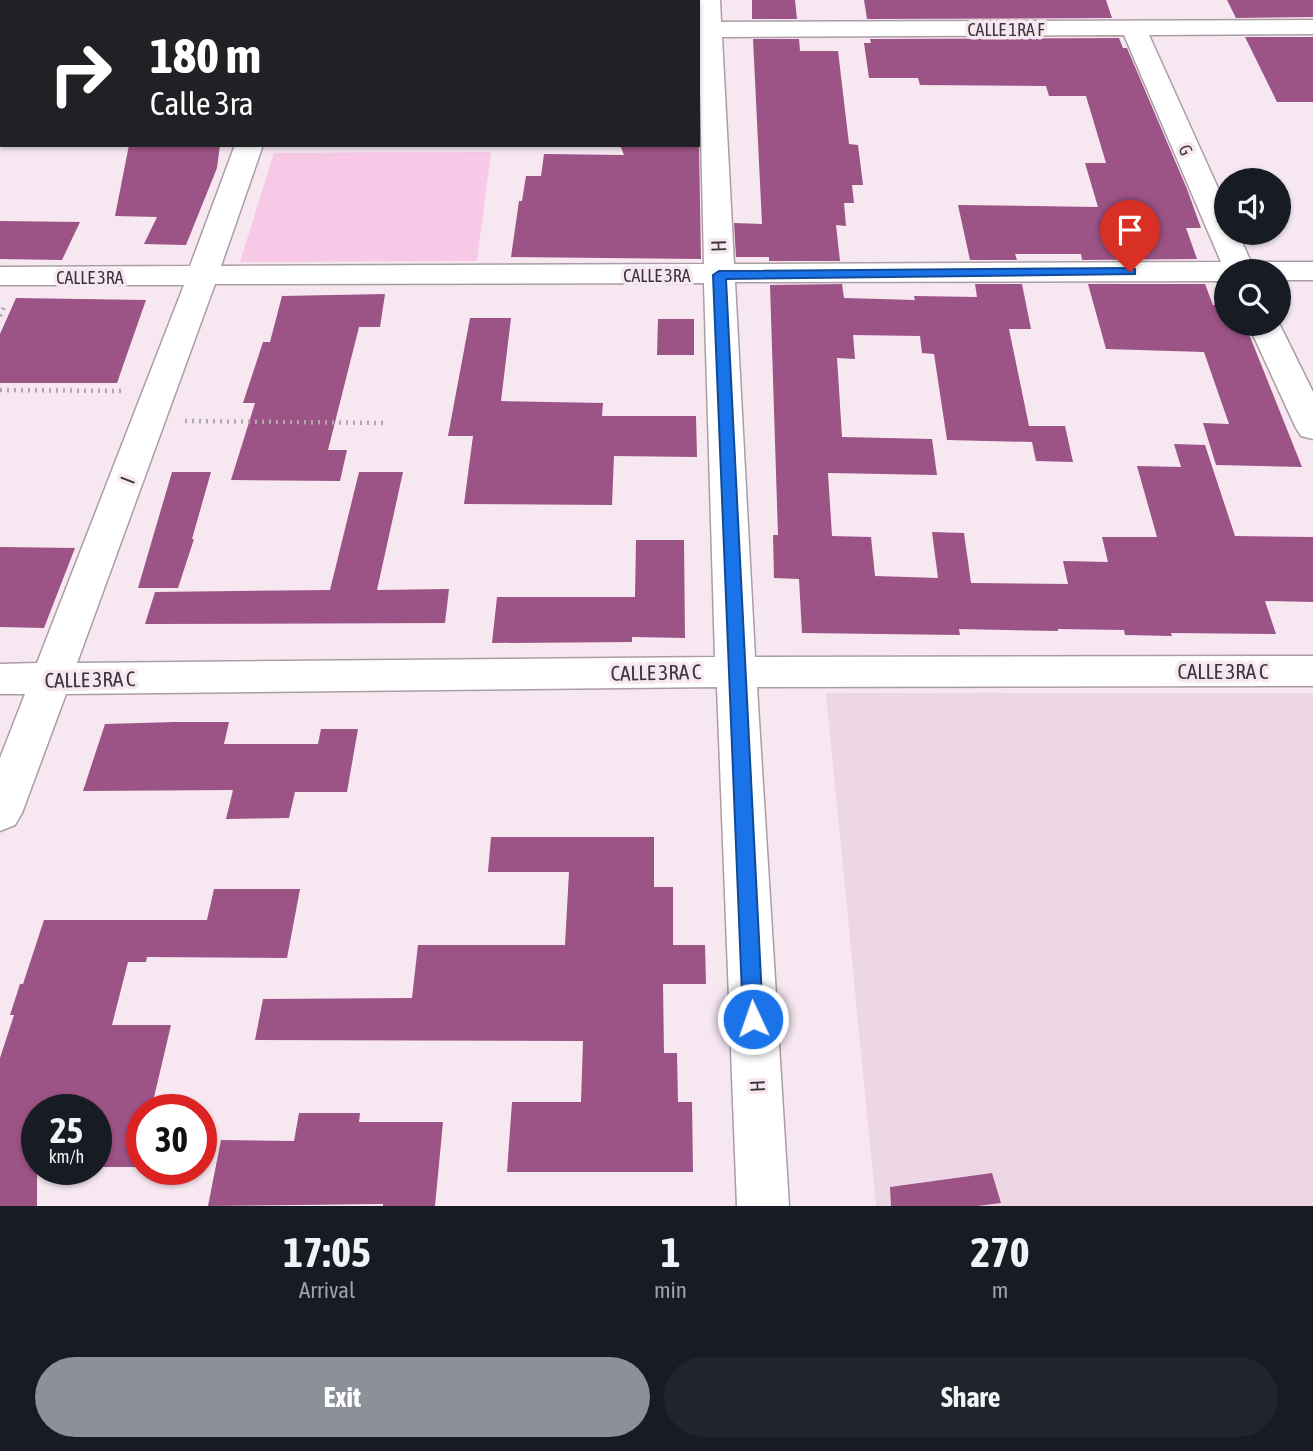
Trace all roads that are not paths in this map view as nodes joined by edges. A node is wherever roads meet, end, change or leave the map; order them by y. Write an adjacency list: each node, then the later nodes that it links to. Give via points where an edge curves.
1 (705, 20): 3 (street, CALLE 1RA F); 9 (street, H)
2 (1313, 27): 3 (street, CALLE 1RA F)
3 (1132, 28): 5 (street, G)
4 (248, 147): 11 (street, I)
5 (1235, 259)
6 (1214, 271): 9 (street, CALLE 3RA)
7 (1291, 271): 8 (street, CALLE 3RA)
8 (1313, 271)
9 (719, 275): 11 (street, CALLE 3RA); 14 (street, H)
10 (0, 276): 11 (street, CALLE 3RA)
11 (202, 277): 17 (street, I)
12 (1270, 336): 13 (street)
13 (1313, 428)
14 (736, 671): 15 (street, CALLE 3RA C); 17 (street, CALLE 3RA C); 19 (street, H)
15 (1313, 671)
16 (0, 679): 17 (street, CALLE 3RA C)
17 (50, 679): 18 (street, I)
18 (0, 813)
19 (762, 1206)

